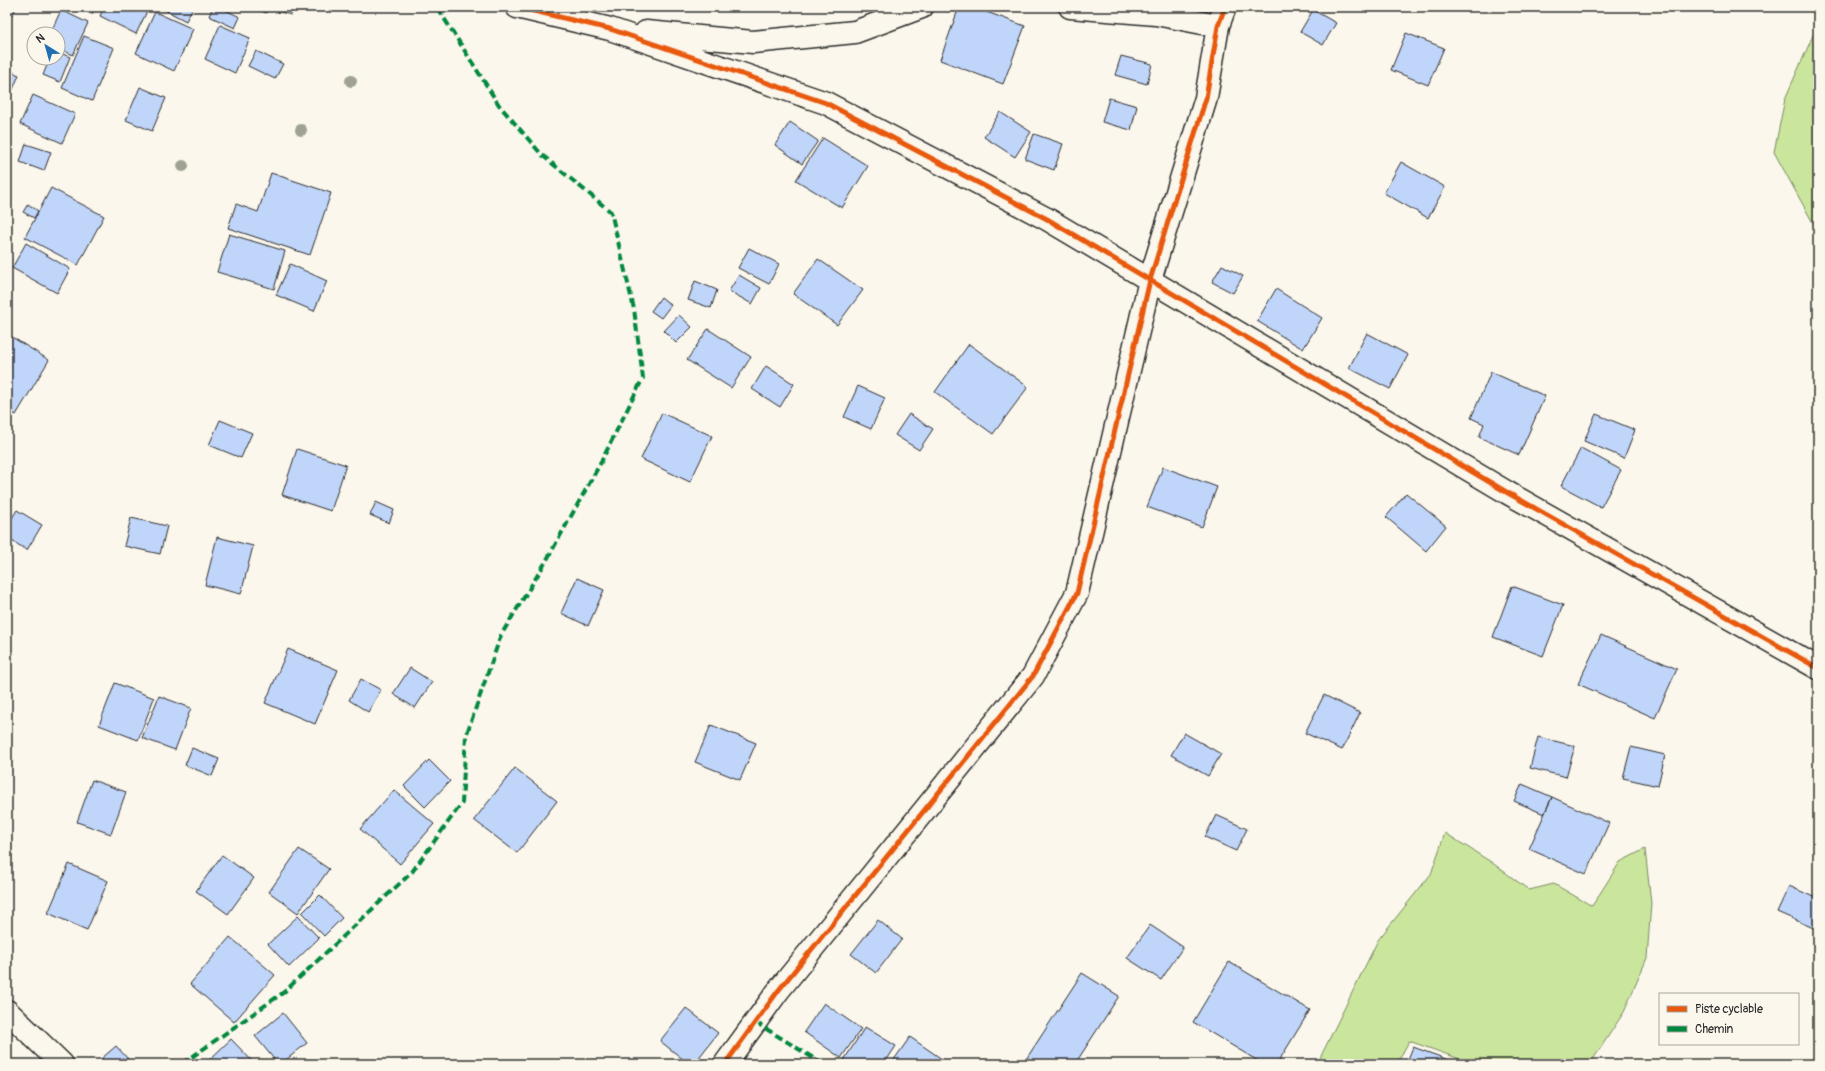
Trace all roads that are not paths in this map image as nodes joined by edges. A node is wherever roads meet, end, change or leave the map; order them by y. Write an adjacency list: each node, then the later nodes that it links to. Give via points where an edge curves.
1 (517, 7): 5 (street)
2 (922, 7): 5 (street, via 855,32 752,42)
3 (1070, 7): 4 (street)
4 (1222, 16): 6 (street, via 1206,98)
5 (610, 29): 6 (street, via 826,103 1047,219)
6 (1150, 280): 7 (street, via 1501,489); 10 (street, via 1077,593 1033,676 778,991)
7 (1818, 668)
8 (7, 1010): 9 (street)
9 (62, 1064)
10 (725, 1064)

